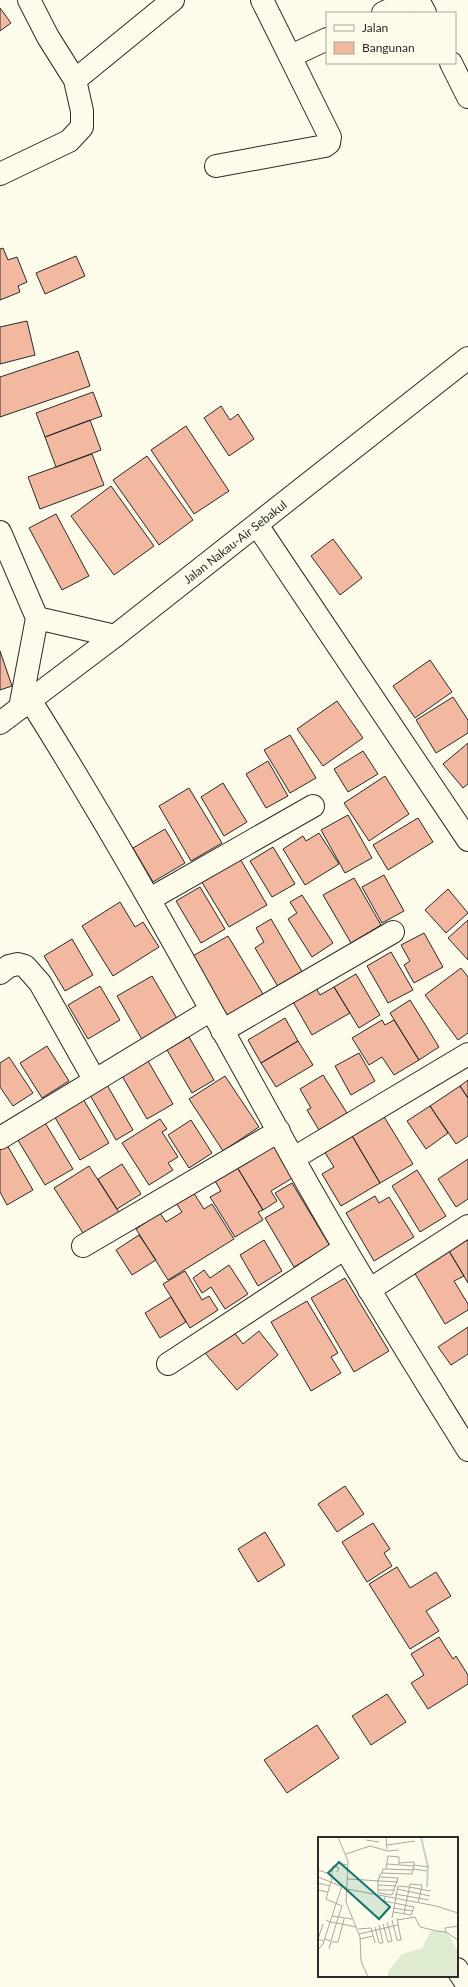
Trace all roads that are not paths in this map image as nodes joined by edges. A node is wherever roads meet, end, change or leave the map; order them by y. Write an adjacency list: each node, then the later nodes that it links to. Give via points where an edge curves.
1 (28, 0): 11 (main road)
2 (173, 0): 11 (main road)
3 (262, 0): 9 (main road)
4 (410, 0): 6 (main road)
5 (418, 0): 7 (main road)
6 (384, 12)
7 (424, 12)
8 (326, 39): 9 (main road)
9 (291, 56): 13 (main road, via 330,137 329,142 325,146)
10 (452, 64): 12 (main road)
11 (76, 80): 14 (main road, via 82,111 82,127 68,141)
12 (468, 96)
13 (216, 166)
14 (0, 174)
15 (468, 358): 16 (main road, Jalan Nakau-Air Sebakul)
16 (257, 525): 19 (main road, Jalan Nakau-Air Sebakul); 23 (main road)
17 (0, 532): 18 (main road)
18 (37, 618): 19 (main road); 20 (main road)
19 (115, 636): 20 (main road, Jalan Nakau-Air Sebakul)
20 (25, 704): 21 (main road, Jalan Nakau-Air Sebakul); 24 (main road, via 67,758)
21 (0, 723)
22 (313, 806): 24 (main road)
23 (468, 840)
24 (150, 899): 27 (main road)
25 (393, 932): 28 (main road)
26 (0, 973): 30 (main road, via 9,966 25,966 40,983)
27 (211, 1010): 28 (main road); 30 (main road)
28 (222, 1031): 31 (main road)
29 (468, 1054): 33 (main road)
30 (94, 1079): 32 (main road)
31 (279, 1131): 33 (main road); 35 (main road)
32 (0, 1138)
33 (294, 1158): 36 (main road)
34 (468, 1226): 37 (main road)
35 (83, 1246)
36 (345, 1248): 37 (main road); 38 (main road)
37 (369, 1290): 39 (main road)
38 (168, 1364)
39 (461, 1424): 40 (main road)
40 (468, 1450)
41 (458, 1971): 42 (main road)
42 (468, 1986)

